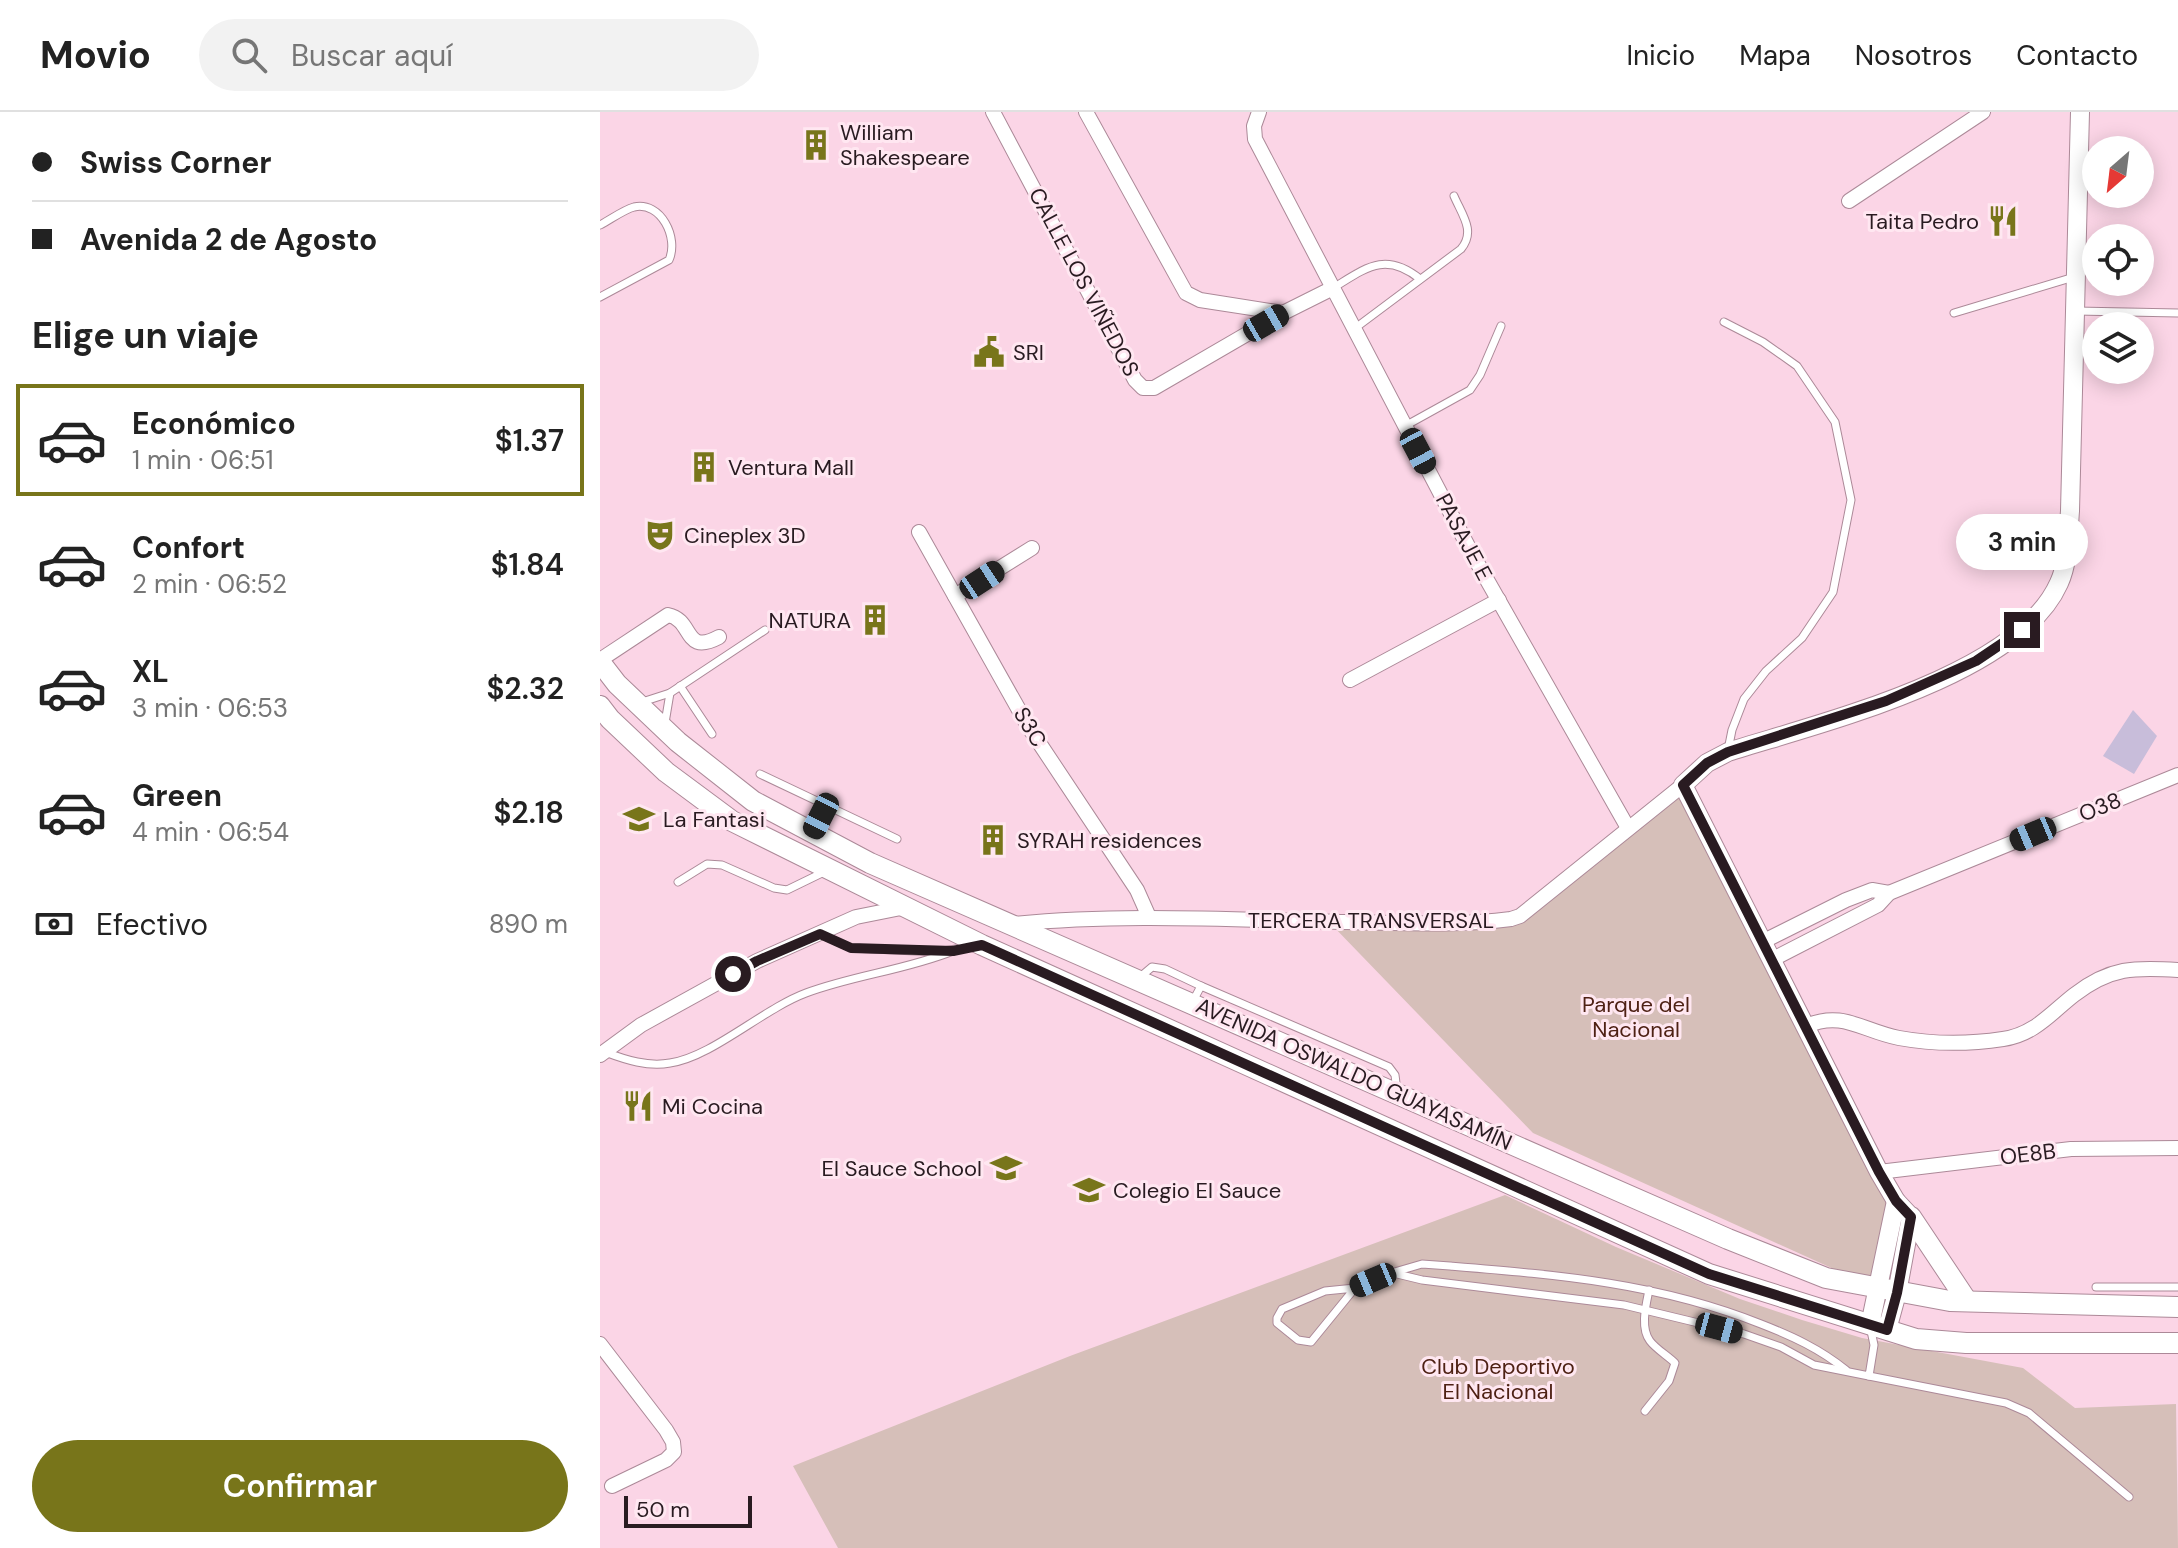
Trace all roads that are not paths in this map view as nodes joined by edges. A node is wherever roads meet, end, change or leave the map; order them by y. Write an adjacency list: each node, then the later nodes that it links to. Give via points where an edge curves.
1 (993, 112): 14 (street, CALLE LOS VIÑEDOS, via 1143,388 1154,388)
2 (1086, 112): 14 (street, via 1186,293 1200,300)
3 (1259, 112): 11 (street, PASAJE E, via 1255,139)
4 (1983, 112): 7 (street)
5 (2080, 112): 9 (main road)
6 (1454, 196): 10 (lane, via 1470,231 1468,240)
7 (1849, 201)
8 (600, 225): 12 (lane, via 635,207 648,209 660,214 673,251 669,260)
9 (2076, 277): 13 (main road); 15 (lane)
10 (1420, 279): 11 (lane, via 1395,264 1378,264); 19 (lane)
11 (1333, 288): 14 (street, CALLE LOS VIÑEDOS); 19 (street, PASAJE E)
12 (600, 297)
13 (2075, 311): 16 (lane); 35 (main road, via 2067,555 2059,583 2041,612 1976,661 1938,679)
14 (1283, 313)
15 (1954, 313)
16 (2178, 313)
17 (1724, 322): 35 (lane, via 1797,366 1835,422 1851,500 1833,592 1802,638 1744,699)
18 (1501, 326): 20 (lane, via 1470,390)
19 (1354, 329): 20 (street, PASAJE E)
20 (1405, 426): 24 (street, PASAJE E)
21 (919, 532): 23 (street, S3C)
22 (1032, 548): 23 (street)
23 (955, 596): 47 (street, S3C, via 1028,726 1137,890)
24 (1499, 600): 28 (street); 40 (street, PASAJE E)
25 (765, 630): 29 (lane)
26 (719, 637): 27 (street, via 699,643 679,619 668,615)
27 (600, 661): 31 (main road, AVENIDA OSWALDO GUAYASAMÍN)
28 (1350, 680)
29 (680, 686): 30 (lane); 34 (lane)
30 (670, 693): 31 (lane); 33 (lane)
31 (637, 703): 33 (main road, AVENIDA OSWALDO GUAYASAMÍN)
32 (603, 717): 43 (main road, AVENIDA OSWALDO GUAYASAMÍN, via 732,821)
33 (664, 728): 41 (main road, AVENIDA OSWALDO GUAYASAMÍN, via 753,801)
34 (712, 734)
35 (1728, 752): 38 (main road)
36 (760, 774): 39 (lane)
37 (2178, 775): 45 (street, O38)
38 (1683, 785): 40 (street, TERCERA TRANSVERSAL); 50 (main road)
39 (826, 806): 41 (lane); 42 (lane)
40 (1628, 828): 47 (street, TERCERA TRANSVERSAL, via 1511,919 1386,923)
41 (812, 834): 48 (main road, AVENIDA OSWALDO GUAYASAMÍN)
42 (897, 839)
43 (829, 869): 44 (lane, via 787,890 722,865 707,864); 46 (main road, AVENIDA OSWALDO GUAYASAMÍN)
44 (678, 882)
45 (1889, 893): 50 (street, O38, via 1872,890 1846,900); 53 (street, O38, via 1878,905)
46 (906, 907): 49 (street, via 856,917); 51 (main road, AVENIDA OSWALDO GUAYASAMÍN)
47 (1149, 917): 48 (street, TERCERA TRANSVERSAL)
48 (1013, 924): 66 (main road, AVENIDA OSWALDO GUAYASAMÍN, via 1138,979 1196,994 1396,1093 1728,1239 1826,1278)
49 (820, 934): 52 (lane, via 851,948); 56 (street, via 757,961 641,1025)
50 (1762, 942): 53 (main road)
51 (982, 945): 52 (lane); 70 (main road, AVENIDA OSWALDO GUAYASAMÍN, via 1709,1274)
52 (953, 951): 56 (lane, via 807,993 673,1063)
53 (1771, 960): 55 (main road)
54 (2178, 970): 55 (street, via 2138,967 2117,972 2074,995 2029,1031 2006,1039 1915,1040 1829,1018)
55 (1806, 1026): 58 (main road)
56 (602, 1054)
57 (2178, 1148): 58 (street, OE8B, via 2071,1149)
58 (1879, 1172): 59 (main road)
59 (1896, 1201): 60 (main road); 66 (main road)
60 (1911, 1217): 66 (main road); 67 (main road)
61 (1391, 1273): 64 (lane); 65 (lane, via 1422,1264); 69 (lane)
62 (2096, 1287): 63 (lane)
63 (2178, 1287)
64 (1355, 1288): 64 (lane, via 1311,1342 1298,1340 1277,1323 1282,1309 1325,1291)
65 (1649, 1290): 69 (lane); 73 (lane, via 1742,1316 1824,1352)
66 (1888, 1291): 67 (main road, AVENIDA OSWALDO GUAYASAMÍN); 70 (main road)
67 (1967, 1301): 68 (main road, AVENIDA OSWALDO GUAYASAMÍN)
68 (2178, 1307)
69 (1645, 1310): 73 (lane, via 1744,1334 1814,1365); 75 (lane, via 1650,1342 1675,1363 1669,1381)
70 (1877, 1333): 71 (main road, AVENIDA OSWALDO GUAYASAMÍN, via 1966,1343); 74 (lane)
71 (2178, 1343)
72 (600, 1344): 76 (street, via 666,1430 674,1452)
73 (1846, 1370): 74 (lane)
74 (1869, 1376): 77 (lane, via 2006,1403 2029,1413)
75 (1645, 1411)
76 (612, 1486)
77 (2129, 1497)

